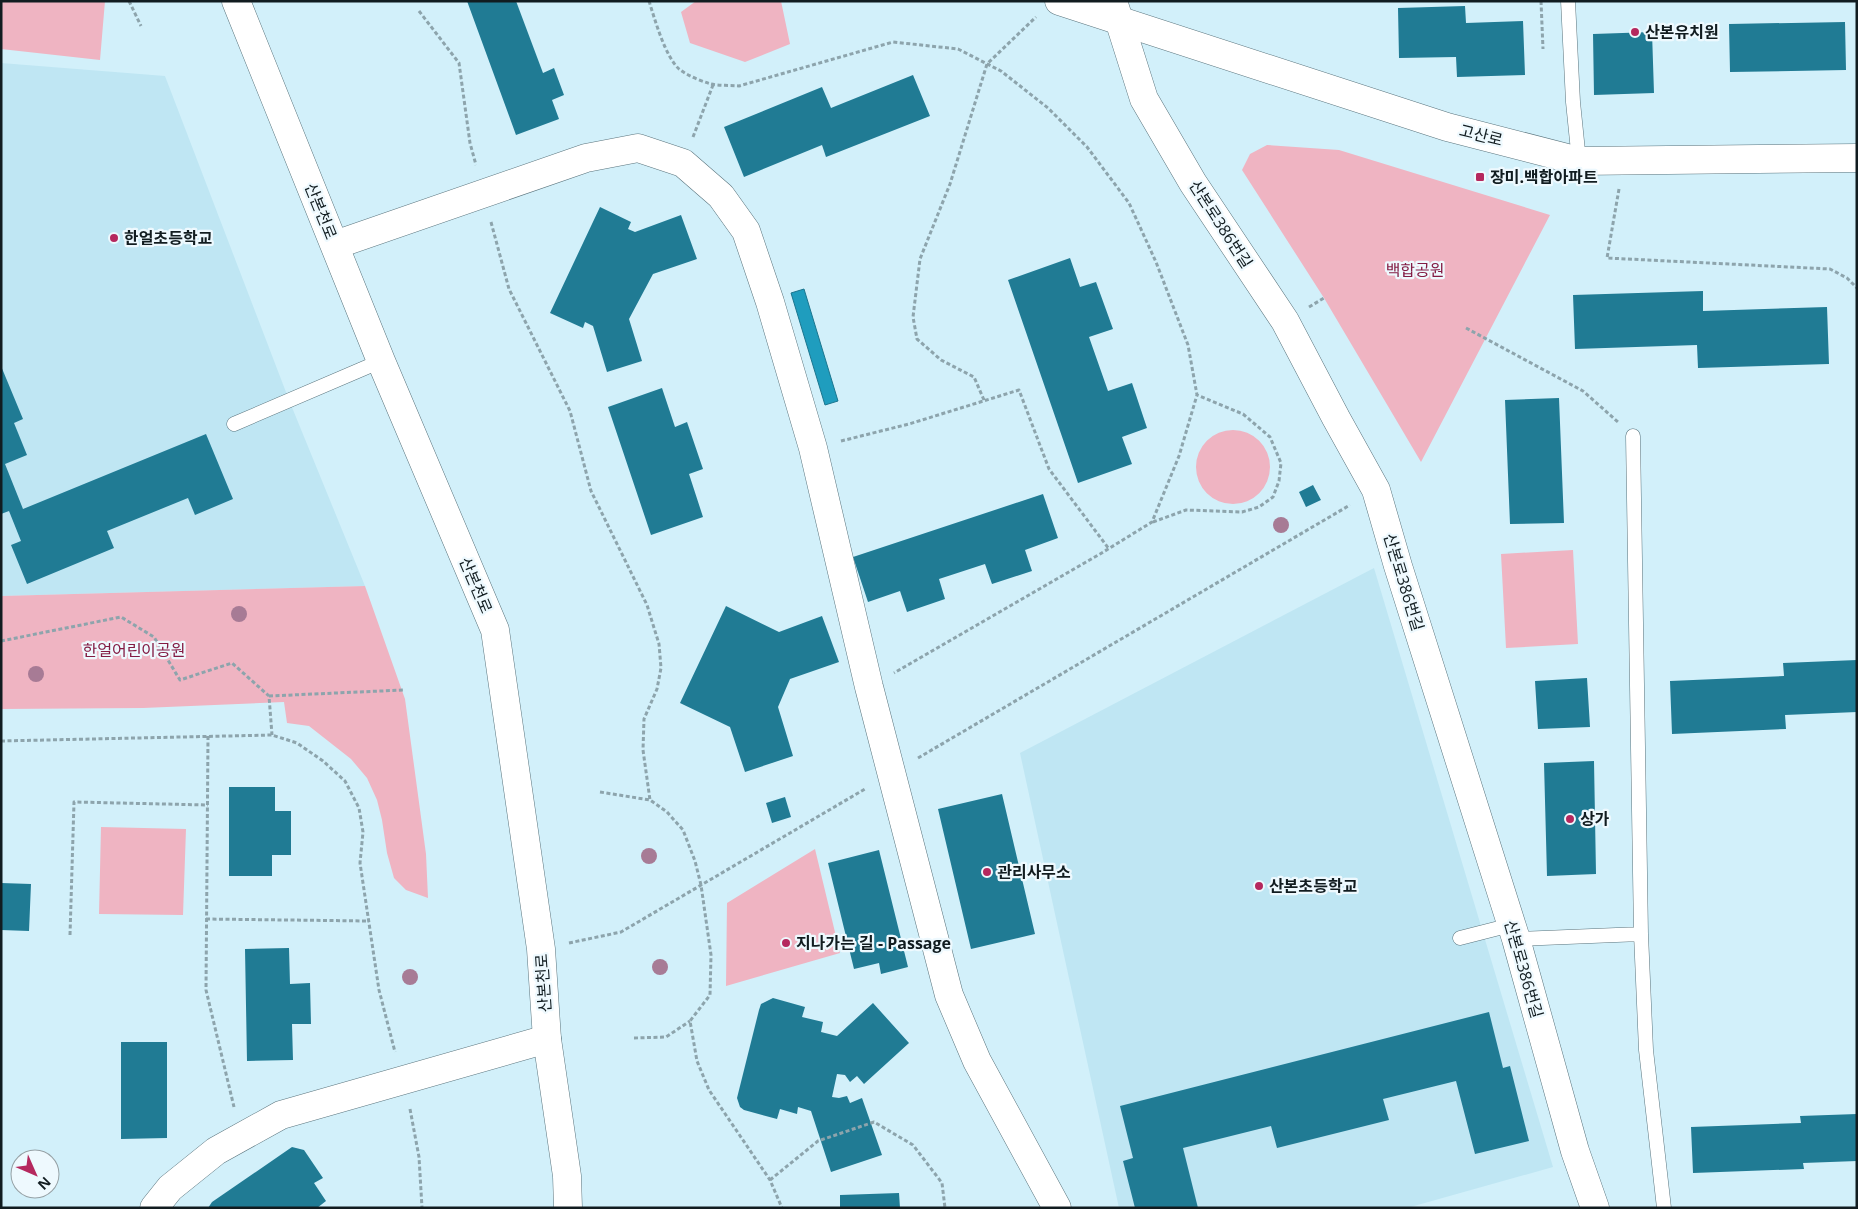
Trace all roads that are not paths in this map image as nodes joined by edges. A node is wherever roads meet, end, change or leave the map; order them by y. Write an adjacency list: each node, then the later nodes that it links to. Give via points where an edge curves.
1 (236, 1): 7 (street, 산본천로)
2 (1568, 1): 6 (lane)
3 (1049, 8): 4 (street)
4 (1116, 12): 6 (street, 고산로, via 1447,127); 11 (street, 산본로386번길, via 1144,98 1193,182 1285,321 1376,490)
5 (1857, 158): 6 (street, 고산로)
6 (1579, 161)
7 (335, 245): 8 (street, 산본천로); 17 (street, via 586,158 638,148 683,163 721,196 746,231 813,448 869,687 949,995 977,1061)
8 (381, 361): 9 (lane); 14 (street, 산본천로, via 495,630 541,949)
9 (234, 424)
10 (1633, 436): 12 (lane)
11 (1514, 932): 12 (lane); 13 (lane); 18 (street, 산본로386번길)
12 (1641, 934): 19 (lane, via 1646,1050)
13 (1460, 938)
14 (547, 1039): 15 (street, via 280,1115 216,1151 170,1188); 16 (street, 산본천로, via 567,1176)
15 (154, 1208)
16 (568, 1208)
17 (1057, 1208)
18 (1595, 1208)
19 (1664, 1208)

